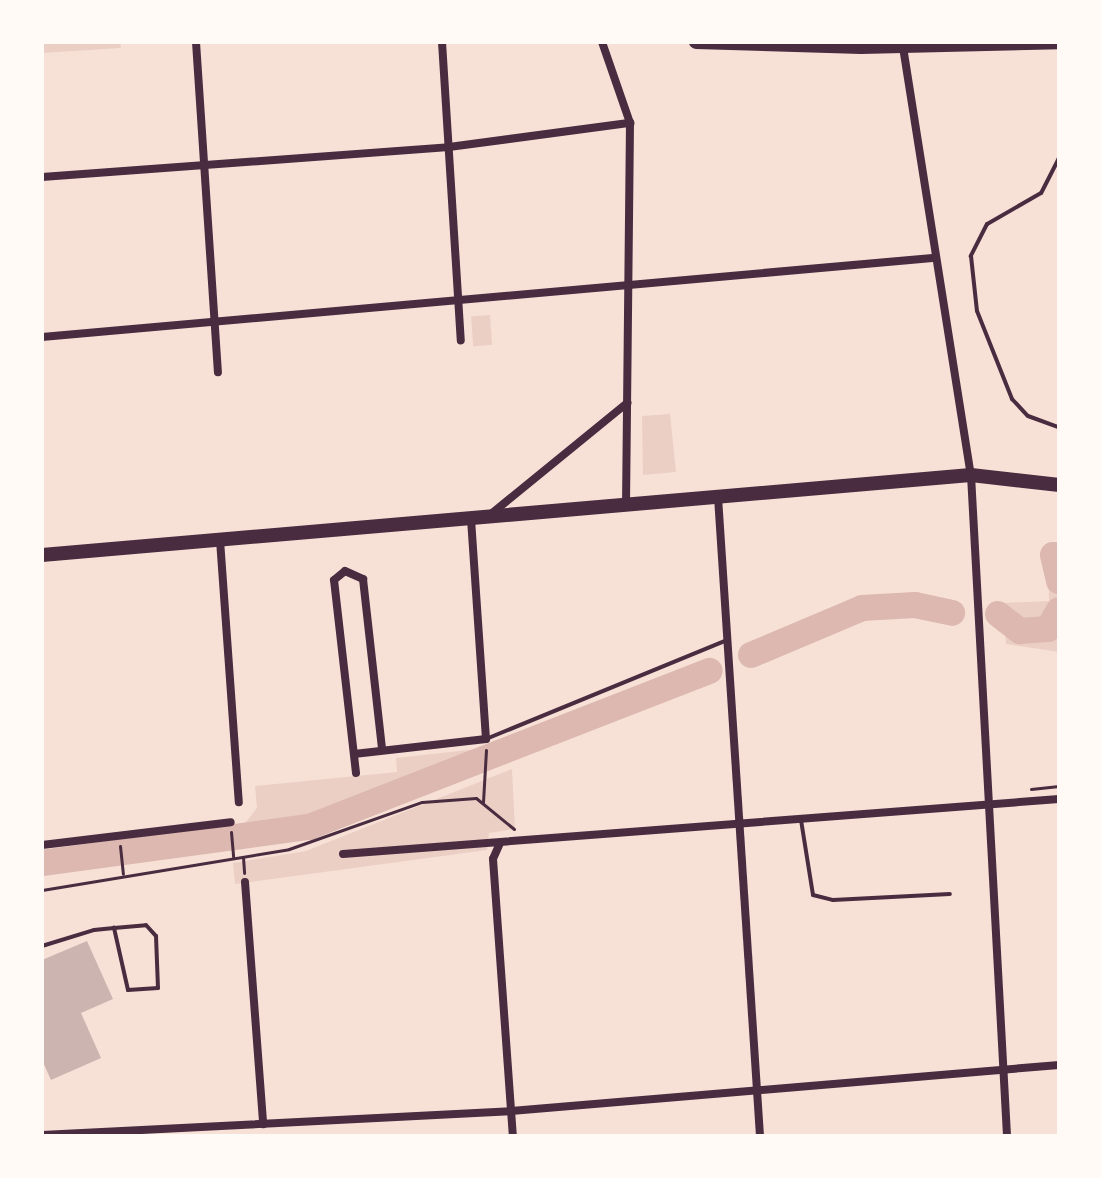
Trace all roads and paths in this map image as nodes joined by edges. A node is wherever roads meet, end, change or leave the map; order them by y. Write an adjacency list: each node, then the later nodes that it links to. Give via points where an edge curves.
1 (196, 42): 11 (street)
2 (442, 42): 9 (street)
3 (602, 42): 8 (street)
4 (696, 42): 6 (main road)
5 (1059, 42): 7 (main road)
6 (765, 44): 7 (main road)
7 (903, 47): 13 (street)
8 (630, 123): 9 (street); 14 (street)
9 (449, 147): 11 (street); 15 (street)
10 (1059, 158): 21 (lane, via 1041,193 987,224 971,256 977,311 1007,389 1028,416)
11 (204, 165): 12 (street); 16 (street)
12 (42, 177)
13 (933, 258): 14 (street); 22 (street)
14 (629, 285): 15 (street); 20 (street)
15 (459, 300): 16 (street); 18 (street)
16 (215, 322): 17 (street); 19 (street)
17 (42, 337)
18 (461, 340)
19 (218, 372)
20 (627, 403): 25 (street); 27 (street)
21 (1059, 427)
22 (971, 475): 23 (main road); 24 (main road); 39 (street)
23 (1059, 485)
24 (718, 497): 25 (main road); 30 (street)
25 (626, 505): 27 (main road)
26 (471, 517): 27 (main road); 28 (main road); 31 (street)
27 (488, 517)
28 (220, 540): 29 (main road); 37 (street)
29 (42, 555)
30 (727, 640): 31 (lane); 42 (street)
31 (486, 739): 32 (street)
32 (382, 749): 33 (street); 33 (street, via 363,579 345,571 334,580)
33 (354, 754): 35 (street)
34 (486, 755): 38 (path)
35 (356, 773)
36 (1059, 799): 39 (street)
37 (239, 802)
38 (483, 802): 43 (path); 49 (path, via 462,797 422,802 289,849)
39 (990, 806): 40 (street); 58 (street)
40 (801, 820): 42 (street); 54 (lane, via 813,895 833,900)
41 (231, 822): 46 (street)
42 (739, 824): 45 (street); 59 (street)
43 (515, 829)
44 (231, 834): 48 (path)
45 (500, 843): 47 (street); 60 (street, via 493,859)
46 (42, 845)
47 (343, 854)
48 (233, 857): 49 (path); 51 (path)
49 (243, 857): 52 (path)
50 (122, 859): 51 (path)
51 (123, 874): 53 (path)
52 (245, 882): 61 (street)
53 (42, 890)
54 (950, 894)
55 (114, 928): 55 (lane, via 153,929 158,988 128,990); 56 (lane)
56 (42, 946)
57 (1059, 1065): 58 (street)
58 (1003, 1070): 59 (street); 65 (street)
59 (757, 1091): 60 (street); 64 (street)
60 (511, 1111): 61 (street); 63 (street)
61 (263, 1124): 62 (street)
62 (42, 1135)
63 (513, 1136)
64 (760, 1136)
65 (1007, 1136)

